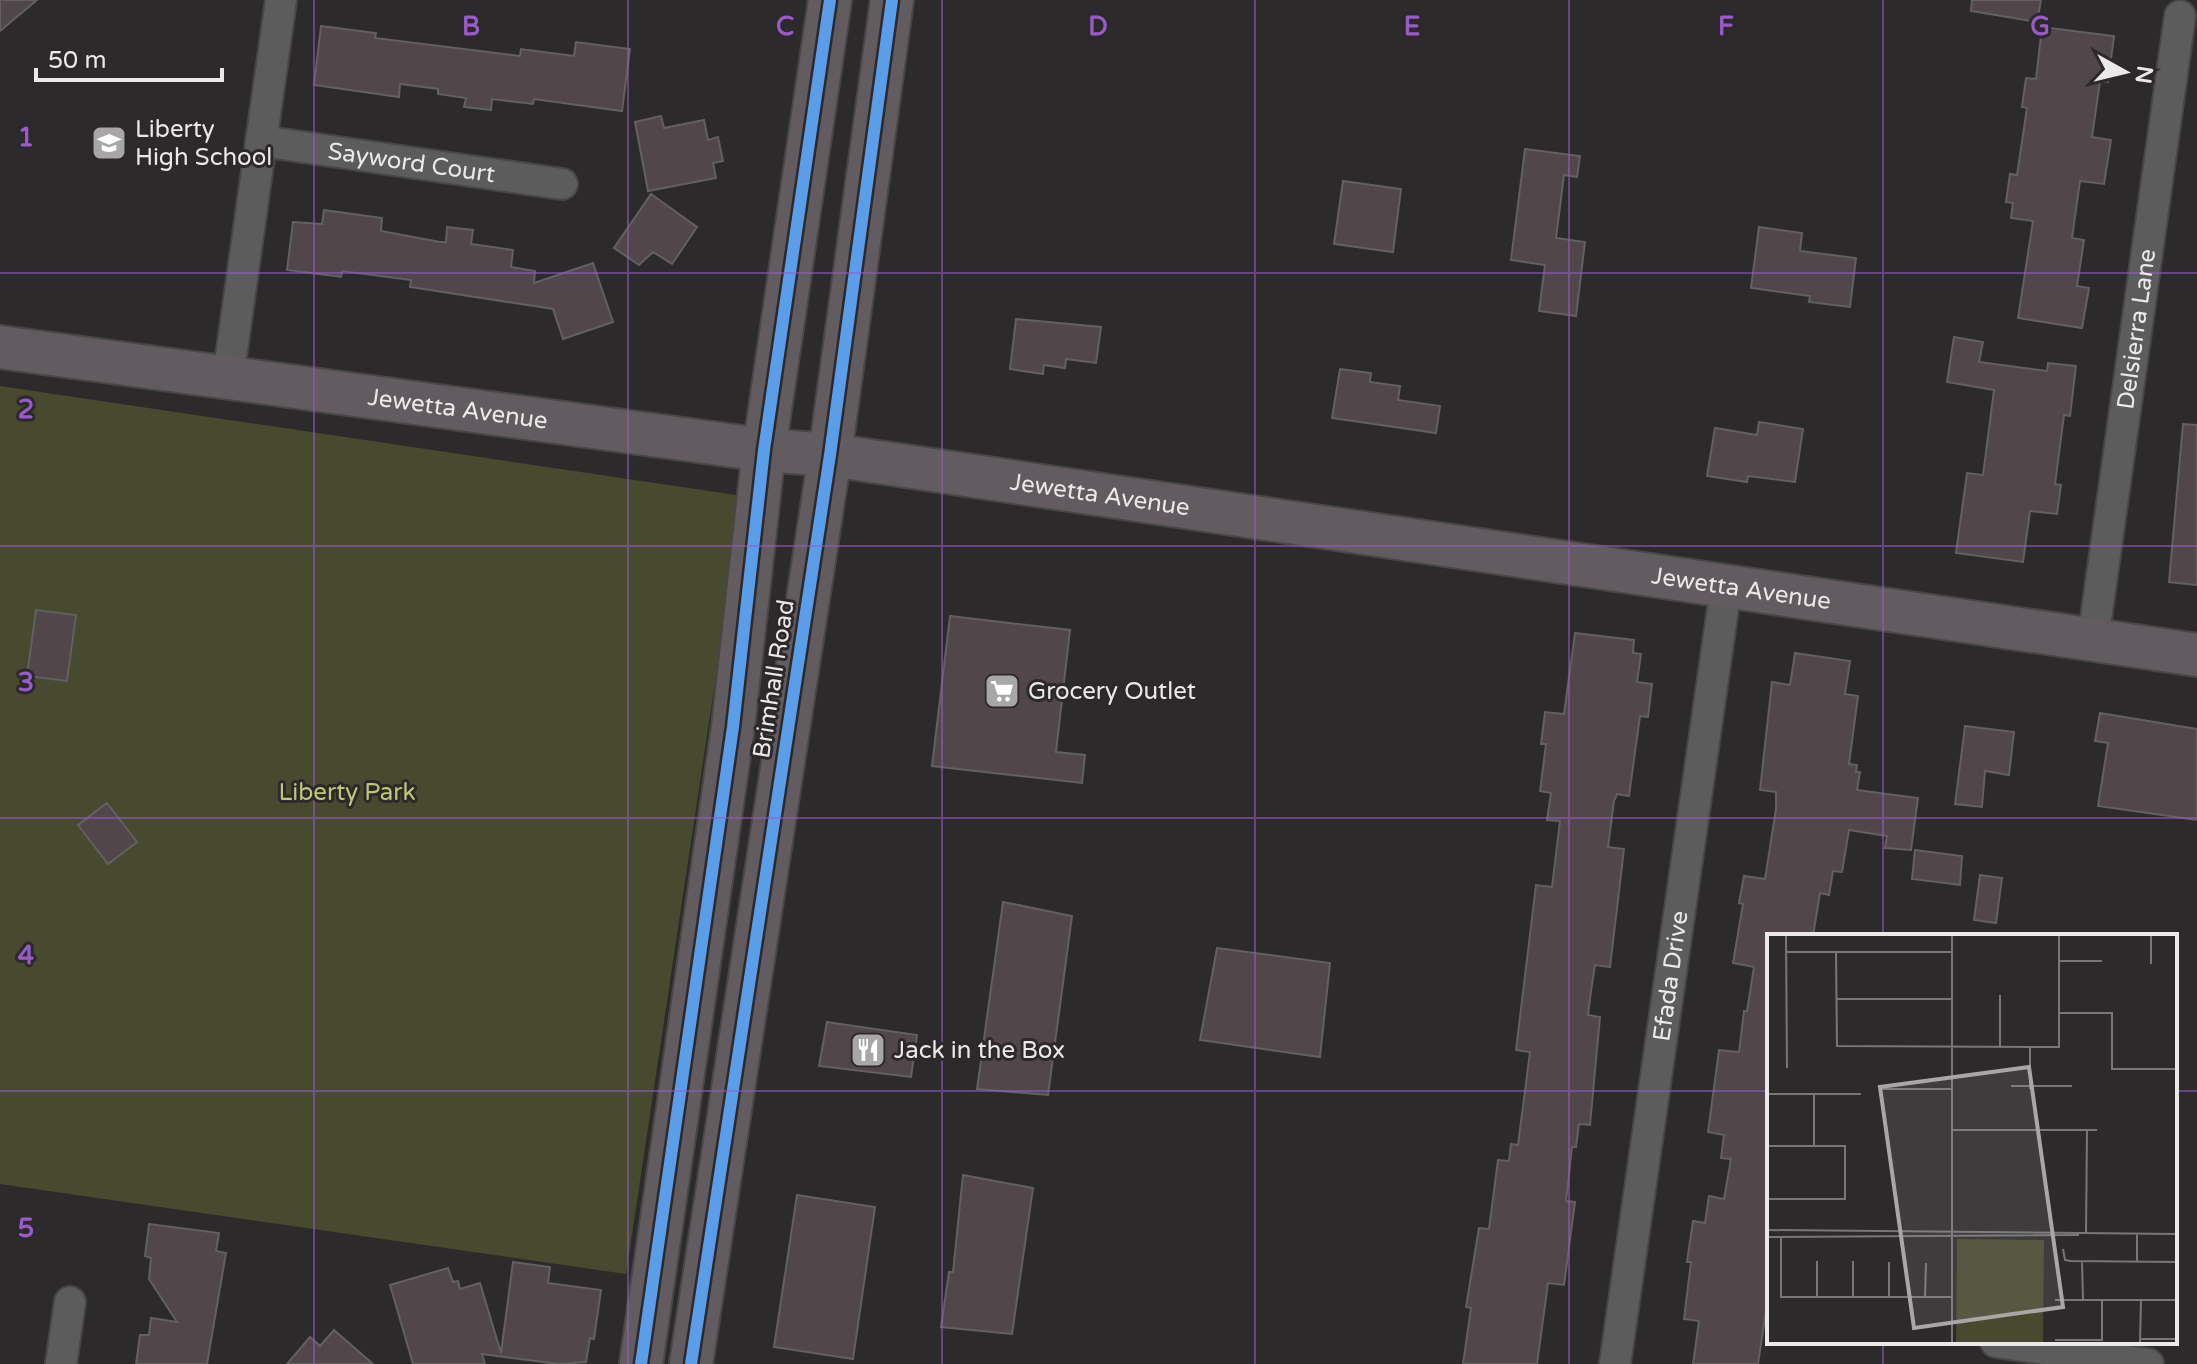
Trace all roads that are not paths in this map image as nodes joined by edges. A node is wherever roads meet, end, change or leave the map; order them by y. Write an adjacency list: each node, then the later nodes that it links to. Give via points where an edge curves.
1 (281, 0): 5 (street)
2 (830, 0): 9 (street, Brimhall Road)
3 (892, 0): 10 (street, Brimhall Road)
4 (2180, 16): 12 (street, Delsierra Lane)
5 (261, 141): 6 (street, Sayword Court); 8 (street)
6 (562, 184)
7 (0, 347): 8 (street, Jewetta Avenue)
8 (228, 378): 9 (street, Jewetta Avenue)
9 (764, 450): 10 (street, Jewetta Avenue); 14 (street, Brimhall Road)
10 (830, 455): 11 (street, Jewetta Avenue); 15 (street, Brimhall Road)
11 (1726, 587): 12 (street, Jewetta Avenue); 24 (street, Efada Drive)
12 (2093, 640): 13 (street, Jewetta Avenue)
13 (2197, 655)
14 (717, 833): 15 (street, via 733,891 712,1053 720,1076); 16 (street, Brimhall Road)
15 (735, 1087): 23 (street, Brimhall Road)
16 (666, 1186): 21 (street, Brimhall Road); 22 (street, via 679,1196 688,1219)
17 (70, 1302): 20 (street)
18 (1994, 1344): 25 (street)
19 (2008, 1344): 26 (street)
20 (61, 1364)
21 (641, 1364)
22 (672, 1364)
23 (691, 1364)
24 (1615, 1364)
25 (1990, 1364)
26 (2148, 1364)

